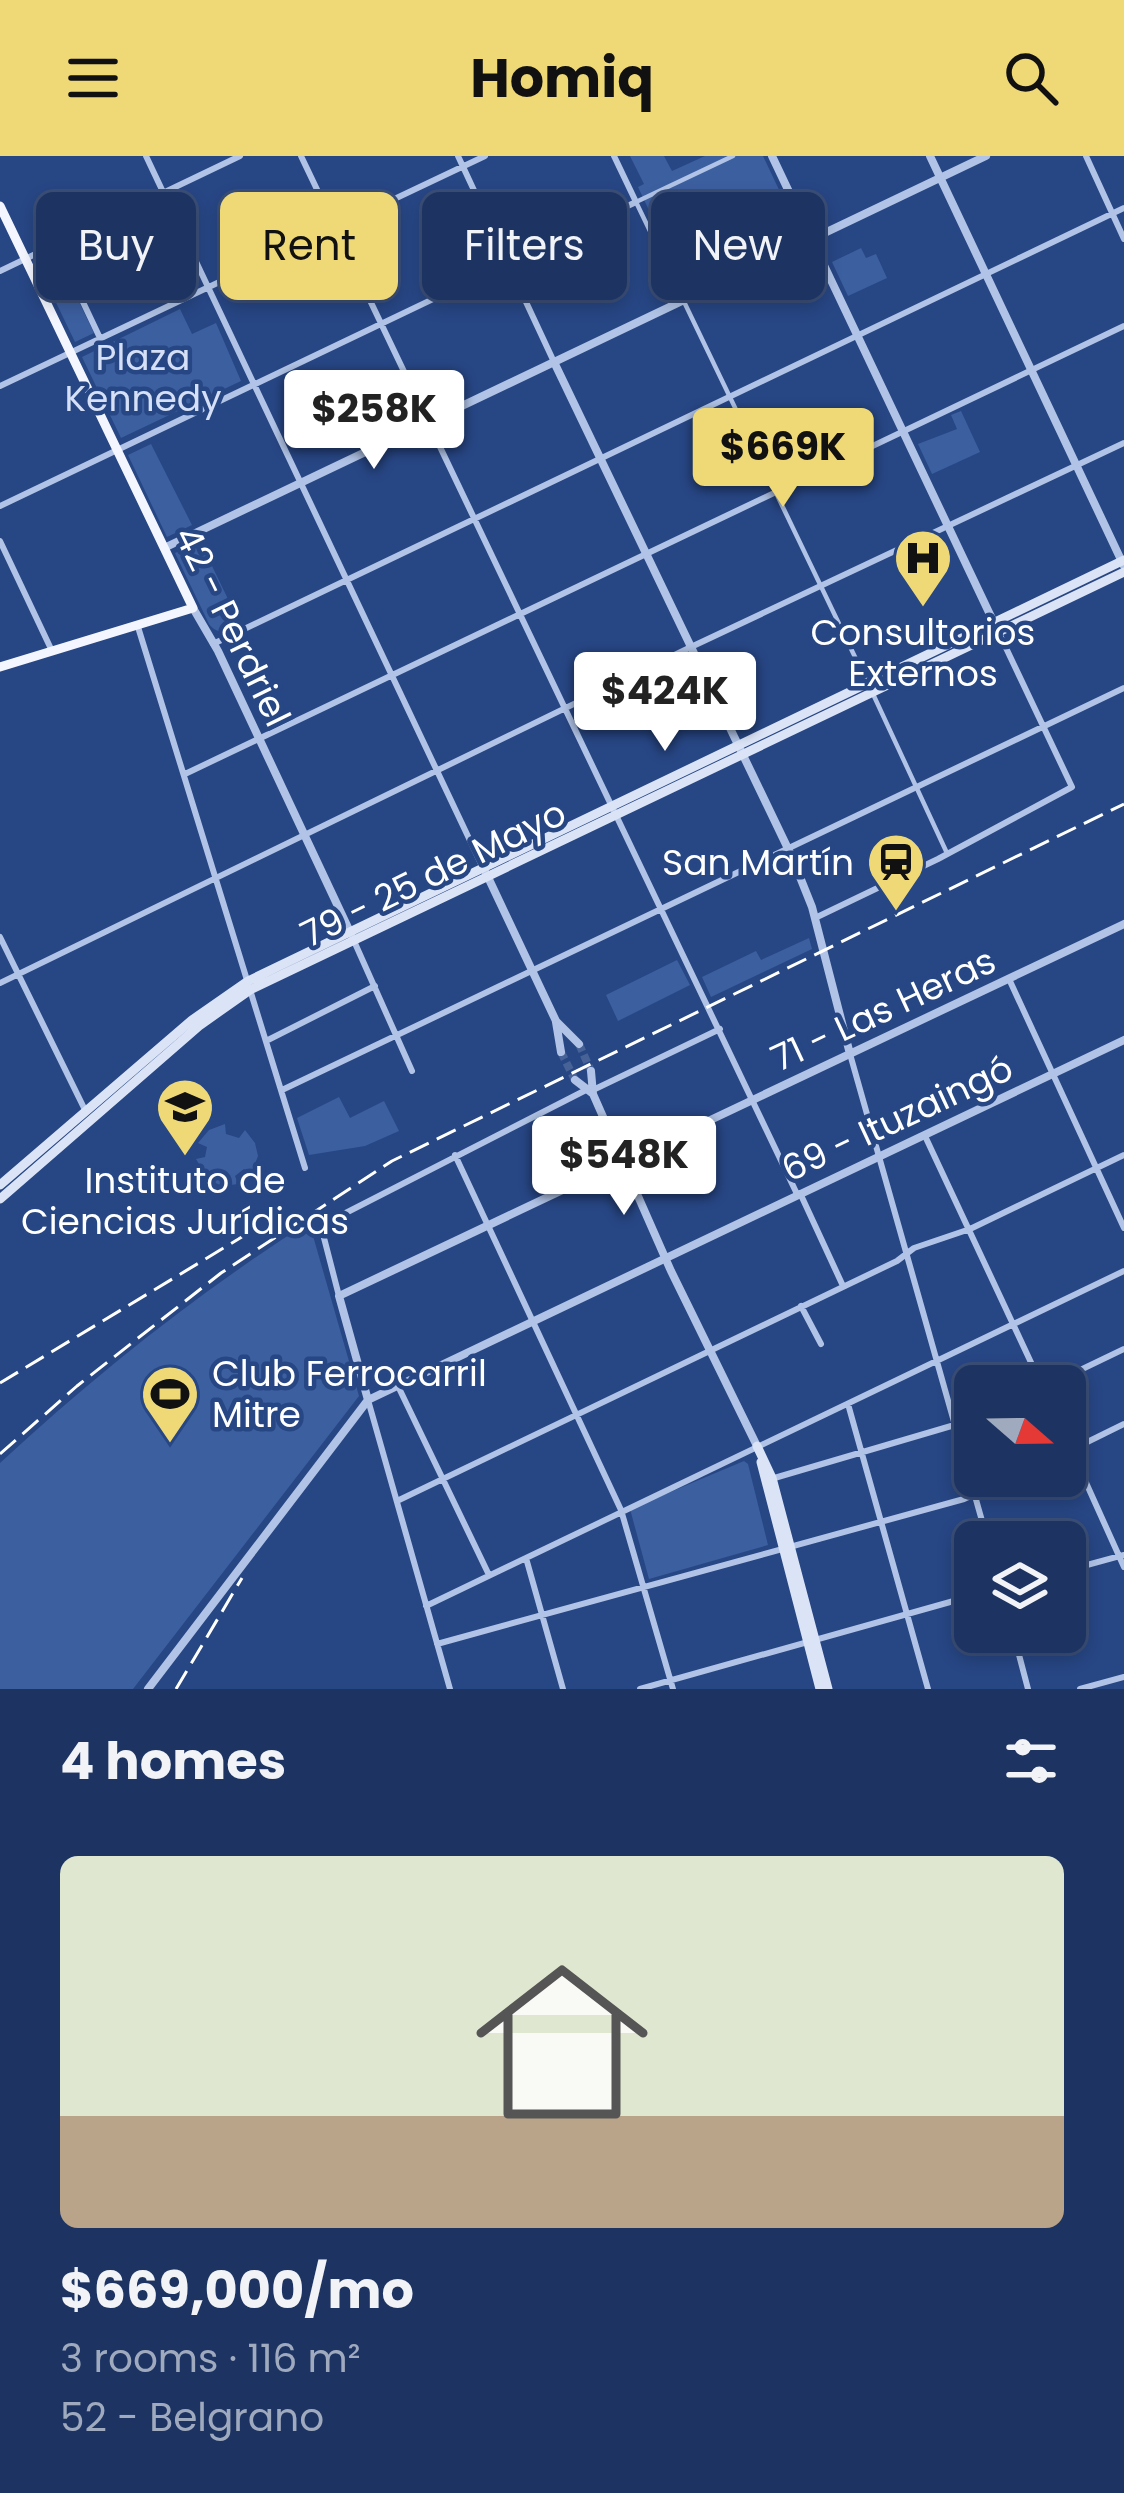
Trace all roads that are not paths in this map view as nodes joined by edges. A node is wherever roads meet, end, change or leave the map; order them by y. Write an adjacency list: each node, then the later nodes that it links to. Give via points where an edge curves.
1 (146, 156): 14 (street)
2 (240, 156): 15 (street)
3 (301, 156): 16 (street)
4 (458, 156): 12 (street)
5 (485, 156): 12 (street)
6 (614, 156): 20 (street)
7 (733, 156): 20 (street)
8 (772, 156): 18 (street)
9 (930, 156): 13 (street)
10 (986, 156): 13 (street)
11 (1086, 156): 24 (street)
12 (463, 167): 17 (street); 19 (street)
13 (940, 178): 26 (street); 33 (street)
14 (164, 192)
15 (166, 192)
16 (318, 192)
17 (475, 192)
18 (789, 192)
19 (398, 197)
20 (636, 202): 22 (street); 25 (street)
21 (0, 206): 29 (main road, 42 - Perdriel)
22 (627, 206)
23 (1124, 208): 24 (street)
24 (1112, 214): 27 (street); 33 (street)
25 (651, 233)
26 (825, 233)
27 (1124, 239)
28 (36, 254): 29 (street)
29 (26, 259): 32 (street); 46 (main road, 42 - Perdriel)
30 (196, 262): 35 (street)
31 (825, 266): 44 (street)
32 (0, 271)
33 (985, 275): 44 (street); 48 (street)
34 (220, 282): 35 (street)
35 (208, 288): 45 (street); 49 (street)
36 (82, 300): 45 (street)
37 (371, 300): 42 (street)
38 (431, 300): 42 (street)
39 (526, 300): 47 (street)
40 (681, 300): 47 (street)
41 (683, 300): 51 (street)
42 (382, 323): 49 (street); 52 (street)
43 (1124, 326): 48 (street)
44 (858, 335): 51 (street); 53 (street)
45 (100, 338): 46 (street)
46 (70, 353): 50 (street); 55 (main road, 42 - Perdriel)
47 (554, 362): 52 (street); 56 (street)
48 (1031, 370): 53 (street); 57 (street)
49 (254, 384): 55 (street); 58 (street)
50 (0, 386)
51 (729, 394): 56 (street); 59 (street)
52 (429, 422): 58 (street); 61 (street)
53 (902, 429): 59 (street); 62 (street)
54 (1124, 442): 57 (street)
55 (117, 451): 60 (street); 64 (main road, 42 - Perdriel)
56 (599, 457): 61 (street); 65 (street)
57 (1076, 466): 62 (street); 66 (street)
58 (301, 483): 64 (street); 67 (street)
59 (775, 491): 65 (street); 68 (street)
60 (0, 506)
61 (474, 518): 67 (street); 70 (street)
62 (949, 526): 68 (street); 72 (street)
63 (0, 541): 75 (street)
64 (164, 548): 69 (main road, 42 - Perdriel)
65 (646, 553): 70 (street); 74 (street)
66 (1124, 565): 72 (main road, 79 - 25 de Mayo)
67 (346, 579): 73 (street); 77 (street)
68 (821, 586): 74 (street); 78 (street)
69 (193, 608): 71 (main road); 73 (street, 42 - Perdriel)
70 (519, 615): 77 (street); 80 (street)
71 (138, 626): 75 (main road); 85 (street)
72 (996, 626): 78 (main road, 79 - 25 de Mayo); 81 (street)
73 (213, 644): 82 (street, 42 - Perdriel)
74 (691, 647): 80 (street); 83 (street)
75 (52, 652): 76 (main road)
76 (0, 667)
77 (392, 675): 82 (street); 84 (street)
78 (869, 687): 83 (main road, 79 - 25 de Mayo); 86 (street)
79 (1124, 688): 81 (street)
80 (565, 708): 84 (street); 87 (street)
81 (1044, 727): 86 (street); 90 (street, via 1070,790)
82 (258, 738): 85 (street); 88 (street, 42 - Perdriel)
83 (741, 749): 87 (main road, 79 - 25 de Mayo); 89 (street)
84 (437, 770): 88 (street); 91 (street)
85 (185, 774): 92 (street)
86 (916, 788): 89 (street); 90 (street)
87 (613, 810): 91 (main road, 79 - 25 de Mayo); 93 (street)
88 (303, 834): 92 (street); 96 (street, 42 - Perdriel)
89 (788, 848): 93 (street); 94 (street)
90 (946, 851): 94 (street)
91 (485, 873): 96 (main road, 79 - 25 de Mayo); 98 (street)
92 (216, 876): 99 (street); 102 (street)
93 (662, 910): 98 (street); 105 (street)
94 (815, 918): 111 (street)
95 (1124, 925): 100 (street, 71 - Las Heras)
96 (352, 936): 102 (main road, 79 - 25 de Mayo); 103 (street, 42 - Perdriel)
97 (0, 938): 99 (street)
98 (534, 972): 104 (street); 106 (street)
99 (17, 974): 101 (street); 119 (street)
100 (1010, 980): 111 (street, 71 - Las Heras); 114 (street)
101 (0, 983)
102 (249, 986): 108 (street); 119 (main road, 79 - 25 de Mayo)
103 (375, 986): 106 (street, 42 - Perdriel); 108 (street)
104 (556, 1021): 109 (street); 110 (street)
105 (719, 1029): 117 (street); 118 (street)
106 (398, 1036): 113 (street, 42 - Perdriel); 116 (street)
107 (1124, 1040): 114 (street, 69 - Ituzaingó)
108 (266, 1041): 116 (street)
109 (579, 1044)
110 (561, 1052)
111 (850, 1054): 118 (street, 71 - Las Heras); 123 (street)
112 (591, 1071): 117 (street)
113 (412, 1072)
114 (1052, 1075): 120 (street, 69 - Ituzaingó); 126 (street)
115 (575, 1080): 117 (street)
116 (282, 1090): 125 (street)
117 (591, 1091): 121 (street); 124 (street)
118 (752, 1100): 124 (street, 71 - Las Heras); 128 (street)
119 (88, 1116): 127 (main road, 79 - 25 de Mayo); 129 (main road, 79 - 25 de Mayo)
120 (926, 1136): 123 (street, 69 - Ituzaingó); 132 (street)
121 (455, 1155): 130 (street); 137 (street, via 325,1226)
122 (1124, 1155): 126 (street)
123 (879, 1157): 128 (street, 69 - Ituzaingó); 133 (street)
124 (624, 1161): 130 (street, 71 - Las Heras); 134 (street)
125 (305, 1168)
126 (1096, 1168): 131 (street); 132 (street)
127 (0, 1185)
128 (799, 1194): 134 (street, 69 - Ituzaingó); 136 (street)
129 (0, 1199)
130 (488, 1227): 137 (street, 71 - Las Heras); 139 (street)
131 (1124, 1228)
132 (970, 1229): 133 (street); 140 (street)
133 (906, 1254): 136 (street); 144 (street)
134 (665, 1258): 139 (street, 69 - Ituzaingó); 143 (street)
135 (1124, 1271): 140 (street)
136 (843, 1286): 138 (street)
137 (339, 1296): 148 (street)
138 (801, 1306): 141 (street); 143 (street)
139 (532, 1321): 147 (street, 69 - Ituzaingó); 150 (street)
140 (1012, 1324): 144 (street); 145 (street)
141 (821, 1345)
142 (1124, 1349): 146 (street)
143 (710, 1351): 150 (street); 154 (street)
144 (936, 1359): 149 (street); 152 (street)
145 (1033, 1365)
146 (1086, 1367)
147 (397, 1384): 148 (street, 69 - Ituzaingó); 157 (street)
148 (368, 1400): 160 (street); 179 (street)
149 (848, 1402): 154 (street); 155 (street)
150 (578, 1417): 157 (street); 161 (street)
151 (1124, 1424): 153 (street)
152 (954, 1428): 155 (street)
153 (1086, 1442)
154 (757, 1446): 156 (main road); 161 (street)
155 (863, 1453): 156 (street); 162 (street)
156 (769, 1479): 163 (main road)
157 (443, 1481): 160 (street); 168 (street)
158 (1086, 1486): 164 (street)
159 (969, 1497): 162 (street)
160 (397, 1501): 171 (street)
161 (622, 1510): 165 (street); 169 (street)
162 (881, 1521): 163 (street); 172 (street)
163 (786, 1547): 169 (street); 174 (main road)
164 (1122, 1556): 166 (street); 167 (street)
165 (526, 1558): 168 (street); 173 (street)
166 (1086, 1565)
167 (1124, 1567)
168 (489, 1575): 171 (street)
169 (645, 1588): 173 (street); 178 (street)
170 (954, 1601): 172 (street)
171 (426, 1606): 175 (street)
172 (908, 1614): 174 (street); 184 (street)
173 (541, 1616): 175 (street); 181 (street)
174 (812, 1640): 178 (street); 183 (main road)
175 (437, 1644): 180 (street)
176 (1019, 1653): 185 (street)
177 (1124, 1677): 186 (street)
178 (672, 1685): 182 (street)
179 (148, 1689)
180 (450, 1689)
181 (563, 1689)
182 (640, 1689)
183 (824, 1689)
184 (928, 1689)
185 (1028, 1689)
186 (1080, 1689)

